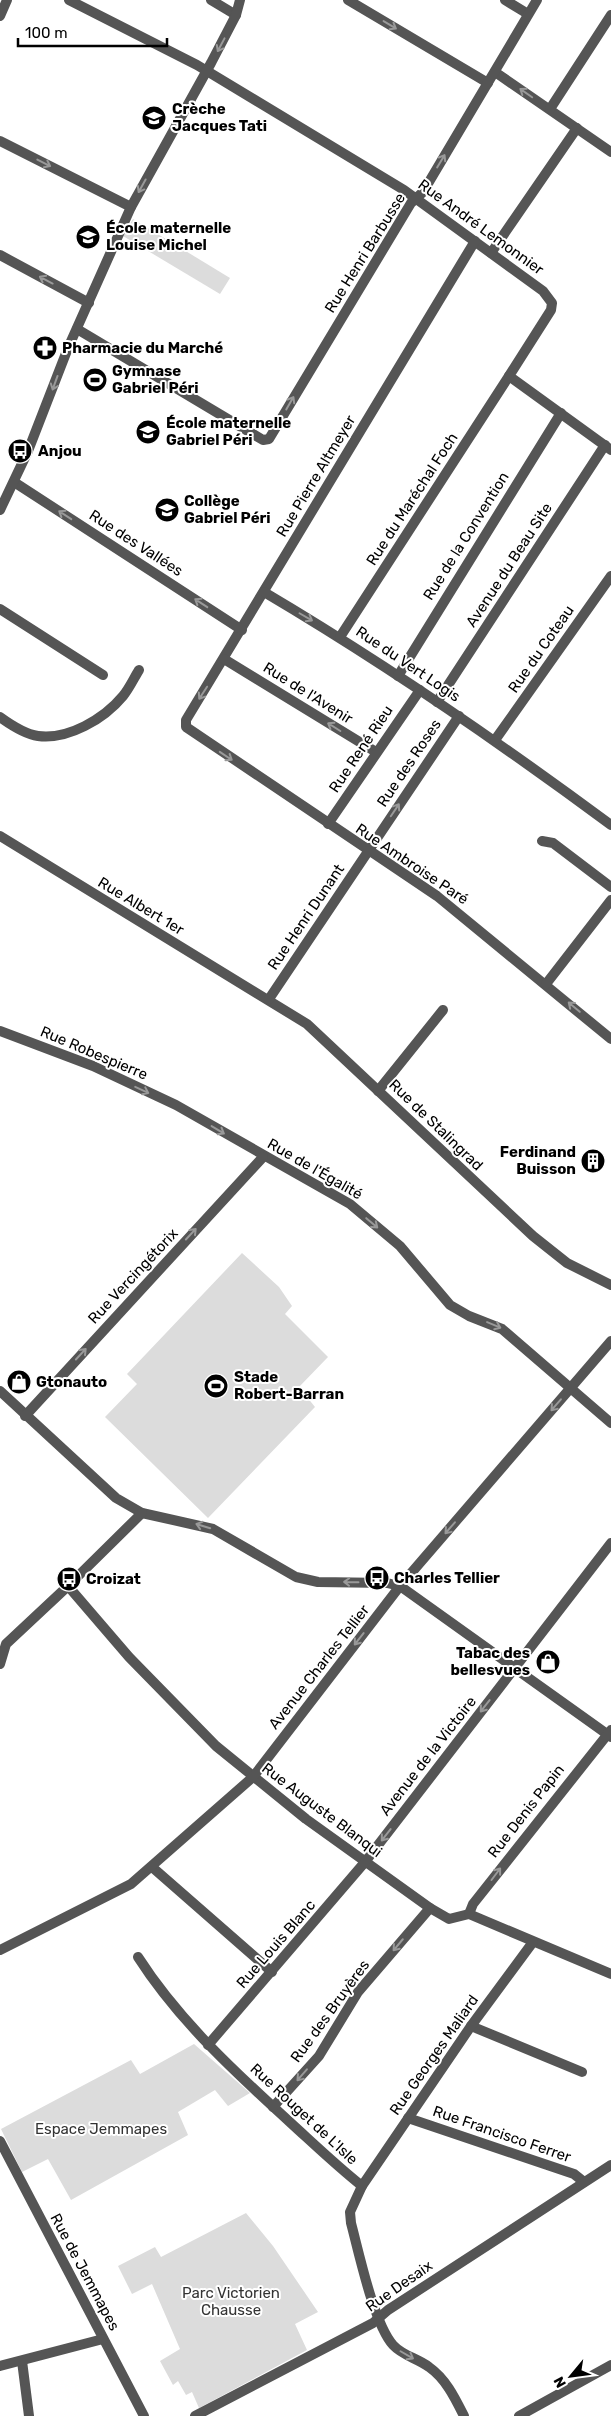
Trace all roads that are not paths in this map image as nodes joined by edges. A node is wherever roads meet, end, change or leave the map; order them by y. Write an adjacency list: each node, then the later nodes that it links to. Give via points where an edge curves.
1 (7, 0): 11 (street)
2 (69, 0): 12 (street, Rue André Lemonnier)
3 (212, 0): 9 (street)
4 (240, 0): 9 (street)
5 (348, 0): 14 (street, one-way to 14)
6 (505, 0): 8 (street)
7 (537, 0): 8 (street, Rue Henri Barbusse)
8 (528, 14): 13 (street, Rue Henri Barbusse)
9 (236, 15): 12 (street, one-way to 12)
10 (611, 15): 15 (street)
11 (0, 16)
12 (206, 71): 19 (street, Rue André Lemonnier); 20 (street, one-way to 20)
13 (495, 72): 14 (street, Rue Henri Barbusse); 15 (street, one-way to 13)
14 (488, 83): 19 (street, Rue Henri Barbusse, one-way to 14)
15 (550, 109): 16 (street)
16 (577, 128): 18 (street); 22 (street)
17 (0, 141): 20 (street, one-way to 20)
18 (610, 150)
19 (417, 198): 21 (street, Rue André Lemonnier); 25 (street, Rue Henri Barbusse, one-way to 19, via 263,440 269,439)
20 (130, 207): 24 (street)
21 (475, 241): 22 (street, Rue André Lemonnier); 32 (street, Rue Pierre Altmeyer)
22 (491, 253): 26 (street, Rue André Lemonnier, via 543,291 552,303 547,317)
23 (0, 255): 24 (street, one-way to 23)
24 (89, 303): 25 (street)
25 (77, 329): 29 (street, one-way to 29)
26 (509, 376): 27 (street); 35 (street, Rue du Maréchal Foch)
27 (561, 413): 28 (street); 39 (street, Rue de la Convention)
28 (608, 448): 41 (street, Avenue du Beau Site)
29 (14, 482): 30 (street); 34 (street, Rue des Vallées, one-way to 29)
30 (1, 504)
31 (611, 576): 45 (street, Rue du Coteau)
32 (264, 592): 34 (street, Rue Pierre Altmeyer); 35 (street, Rue du Vert Logis, one-way to 35)
33 (0, 609): 38 (street)
34 (242, 630): 36 (street, Rue Pierre Altmeyer)
35 (340, 637): 39 (street, Rue du Vert Logis)
36 (224, 659): 44 (street, Rue Pierre Altmeyer, one-way to 44, via 186,720); 46 (street, Rue de l'Avenir, one-way to 36)
37 (139, 670): 43 (street, via 123,696 105,714 64,734 37,736)
38 (103, 675)
39 (398, 676): 40 (street, Rue du Vert Logis)
40 (420, 690): 41 (street, Rue du Vert Logis); 46 (street, Rue René Rieu)
41 (437, 702): 42 (street, Rue du Vert Logis)
42 (459, 716): 45 (street, Rue du Vert Logis); 51 (street, Rue des Roses, one-way to 42)
43 (0, 717)
44 (186, 727): 47 (street, Rue Ambroise Paré, one-way to 47)
45 (495, 740): 48 (street, Rue du Vert Logis)
46 (376, 752): 47 (street, Rue René Rieu)
47 (328, 824): 51 (street, Rue Ambroise Paré)
48 (611, 825)
49 (0, 836): 55 (street, Rue Albert 1er)
50 (542, 841): 52 (street, via 553,842)
51 (368, 851): 54 (street, Rue Ambroise Paré, via 437,896); 55 (street, Rue Henri Dunant)
52 (611, 887)
53 (611, 900): 54 (street)
54 (546, 984): 58 (street, Rue Ambroise Paré, one-way to 54)
55 (269, 999): 59 (street, Rue de Stalingrad, via 307,1024)
56 (443, 1010): 59 (street)
57 (0, 1031): 60 (street, Rue Robespierre, one-way to 60, via 93,1066)
58 (611, 1039)
59 (378, 1090): 62 (street, Rue de Stalingrad, via 533,1236 567,1263)
60 (176, 1106): 61 (street, Rue de l'Égalité, one-way to 61)
61 (263, 1157): 64 (street, Rue de l'Égalité, one-way to 64, via 350,1204 400,1246 450,1305 502,1328); 66 (street, Rue Vercingétorix, one-way to 61)
62 (611, 1285)
63 (611, 1341): 64 (street, Avenue Charles Tellier)
64 (570, 1388): 67 (street, Rue de l'Égalité); 71 (street, Avenue Charles Tellier, one-way to 71)
65 (1, 1395): 66 (street)
66 (24, 1416): 68 (street, via 116,1498)
67 (611, 1423)
68 (142, 1513): 70 (street); 71 (street, one-way to 68, via 296,1578 213,1529)
69 (611, 1543): 73 (street, Avenue de la Victoire)
70 (68, 1586): 72 (street, via 6,1644); 75 (street, Rue Auguste Blanqui, via 129,1657 216,1746)
71 (400, 1586): 73 (street); 75 (street, Avenue Charles Tellier, one-way to 75)
72 (0, 1662)
73 (515, 1667): 74 (street); 76 (street, Avenue de la Victoire, one-way to 76)
74 (607, 1735): 79 (street, Rue Denis Papin, one-way to 74, via 472,1904)
75 (253, 1777): 76 (street, Rue Auguste Blanqui); 77 (street, Avenue Charles Tellier)
76 (365, 1862): 78 (street, Rue Auguste Blanqui); 83 (street, Rue Louis Blanc)
77 (152, 1867): 81 (street, Avenue Charles Tellier, via 119,1892); 83 (street)
78 (430, 1908): 79 (street, Rue Auguste Blanqui, via 450,1920); 88 (street, Rue des Bruyères, one-way to 88, via 358,1992 319,2056)
79 (469, 1914): 80 (street)
80 (533, 1942): 84 (street); 85 (street, Rue Georges Maliard)
81 (0, 1950)
82 (138, 1957): 86 (street, Rue Rouget de L'Isle, via 152,1979)
83 (272, 1972): 86 (street, Rue Louis Blanc)
84 (611, 1974)
85 (471, 2026): 87 (street); 89 (street, Rue Georges Maliard)
86 (208, 2045): 88 (street, Rue Rouget de L'Isle)
87 (582, 2072)
88 (273, 2108): 93 (street, Rue Rouget de L'Isle)
89 (408, 2118): 92 (street, Rue Francisco Ferrer, via 574,2174); 93 (street, Rue Georges Maliard)
90 (0, 2141): 95 (street, Rue de Jemmapes)
91 (611, 2165): 92 (street, Rue Desaix)
92 (584, 2182): 94 (street, Rue Desaix)
93 (362, 2186): 94 (street, Rue Rouget de L'Isle, via 350,2212 351,2223)
94 (379, 2318): 101 (street, Rue Desaix); 102 (street, Rue Rouget de L'Isle, one-way to 102, via 394,2346 429,2366 441,2378)
95 (103, 2339): 96 (street); 100 (street, Rue de Jemmapes)
96 (22, 2361): 98 (street); 99 (street)
97 (611, 2365): 103 (street)
98 (0, 2366)
99 (29, 2416)
100 (144, 2416)
101 (195, 2416)
102 (464, 2416)
103 (519, 2416)

